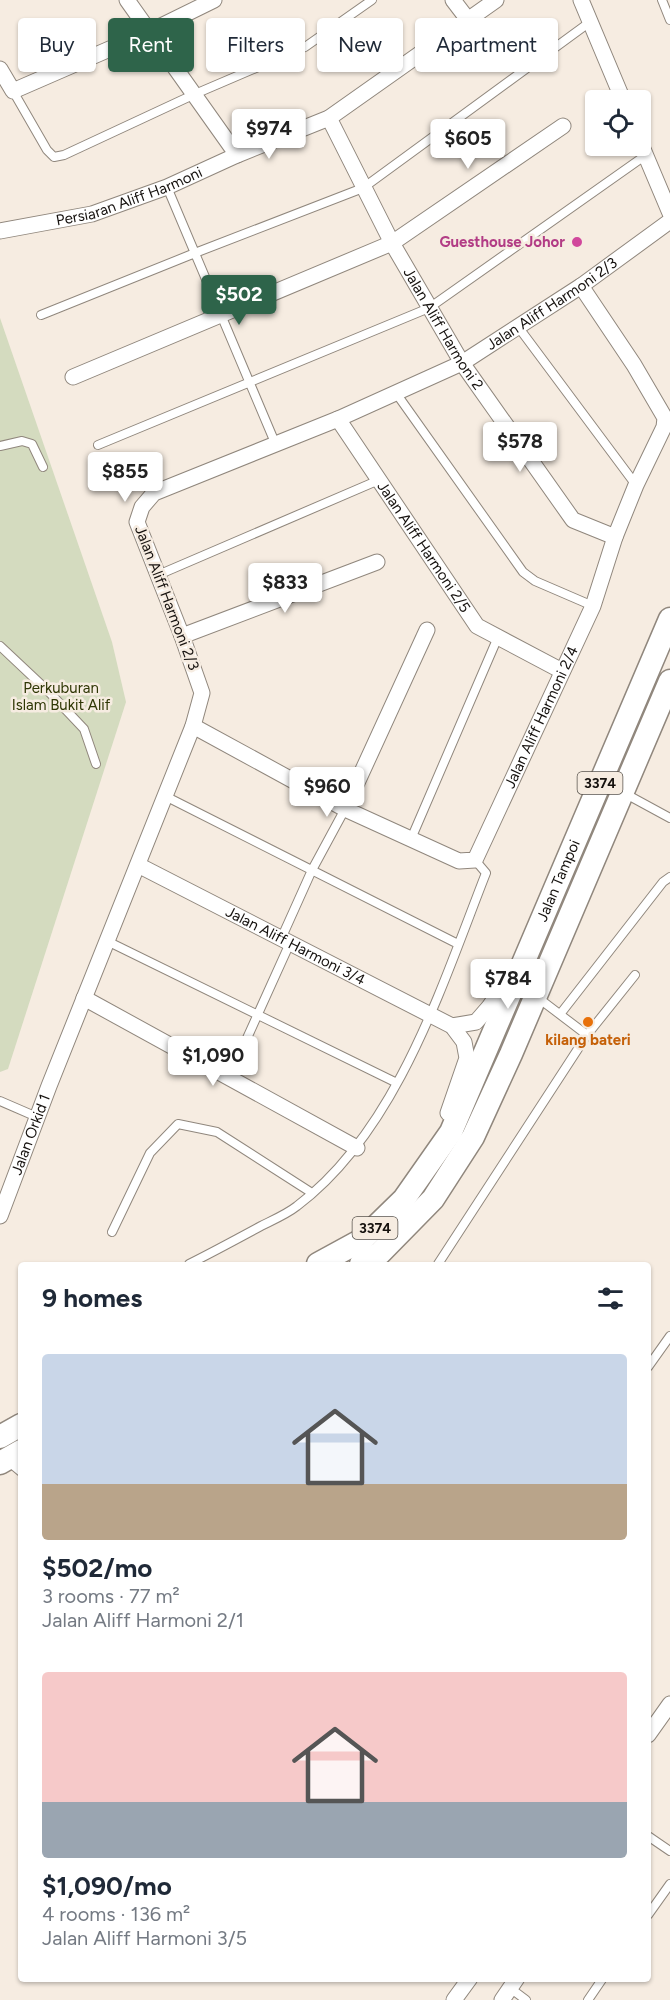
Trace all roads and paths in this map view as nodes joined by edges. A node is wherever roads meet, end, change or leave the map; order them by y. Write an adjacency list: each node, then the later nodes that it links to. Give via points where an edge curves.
1 (128, 0): 8 (street)
2 (214, 0): 9 (street)
3 (372, 0): 20 (lane, via 305,47)
4 (453, 0): 10 (street)
5 (496, 0): 11 (street, Persiaran Aliff Harmoni)
6 (581, 0): 13 (street)
7 (662, 0): 12 (lane)
8 (141, 18)
9 (177, 18)
10 (467, 18)
11 (473, 18)
12 (670, 20)
13 (590, 22): 18 (street); 27 (lane)
14 (108, 50): 19 (street)
15 (415, 58): 21 (street, Persiaran Aliff Harmoni)
16 (0, 69): 19 (street)
17 (180, 72): 20 (street)
18 (619, 90)
19 (13, 91): 20 (lane, via 54,157)
20 (195, 94): 23 (street)
21 (329, 118): 23 (street, Persiaran Aliff Harmoni); 27 (street, Jalan Aliff Harmoni 2)
22 (563, 126): 31 (street)
23 (237, 155): 26 (street, Persiaran Aliff Harmoni)
24 (634, 156): 34 (lane)
25 (646, 156): 28 (street)
26 (167, 187): 30 (street, Persiaran Aliff Harmoni, via 92,214); 32 (lane)
27 (363, 188): 31 (street, Jalan Aliff Harmoni 2); 32 (lane)
28 (670, 213)
29 (670, 221): 33 (street, Jalan Aliff Harmoni 2/3)
30 (0, 231)
31 (392, 243): 34 (street, Jalan Aliff Harmoni 2); 36 (street)
32 (195, 253): 35 (lane); 36 (lane)
33 (581, 286): 37 (street, Jalan Aliff Harmoni 2/3); 48 (street, Jalan Aliff Harmoni 2/4, via 665,418)
34 (429, 308): 38 (street, Jalan Aliff Harmoni 2); 40 (lane)
35 (41, 315)
36 (222, 316): 39 (street); 40 (lane)
37 (519, 328): 38 (street, Jalan Aliff Harmoni 2/3); 48 (lane)
38 (462, 363): 41 (street, Jalan Aliff Harmoni 2/3); 49 (street, Jalan Aliff Harmoni 2, via 573,520)
39 (73, 377)
40 (249, 383): 43 (lane); 44 (lane)
41 (396, 393): 42 (street, Jalan Aliff Harmoni 2/3); 52 (lane, via 524,572 535,581)
42 (338, 419): 44 (street, Jalan Aliff Harmoni 2/3); 47 (street, Jalan Aliff Harmoni 2/5)
43 (98, 445)
44 (276, 445): 51 (street, Jalan Aliff Harmoni 2/3, via 147,500 137,522)
45 (0, 446): 46 (lane, via 22,441 32,444)
46 (44, 467)
47 (379, 480): 51 (lane); 56 (street, Jalan Aliff Harmoni 2/5, via 477,626)
48 (636, 485): 49 (street, Jalan Aliff Harmoni 2/4)
49 (615, 537): 52 (street, Jalan Aliff Harmoni 2/4)
50 (377, 562): 55 (street)
51 (158, 575): 55 (street, Jalan Aliff Harmoni 2/3)
52 (593, 606): 58 (street, Jalan Aliff Harmoni 2/4)
53 (670, 619): 74 (main road, Jalan Tampoi / 3374)
54 (427, 630): 64 (street)
55 (182, 636): 60 (street, Jalan Aliff Harmoni 2/3, via 202,693)
56 (498, 637): 58 (street, Jalan Aliff Harmoni 2/5); 66 (lane)
57 (0, 646): 61 (lane, via 84,729)
58 (562, 671): 67 (street, Jalan Aliff Harmoni 2/4)
59 (670, 681): 62 (main road, Jalan Tampoi / 3374)
60 (193, 726): 63 (street, Jalan Aliff Harmoni 2/3); 64 (street)
61 (96, 764)
62 (623, 792): 65 (lane); 76 (main road, Jalan Tampoi / 3374)
63 (165, 796): 68 (street, Jalan Aliff Harmoni 2/3); 69 (lane)
64 (345, 809): 66 (street); 69 (lane)
65 (670, 818)
66 (411, 839): 67 (street, via 459,861)
67 (475, 860): 73 (lane, via 486,873)
68 (138, 866): 71 (street, Jalan Aliff Harmoni 2/3); 72 (street, Jalan Aliff Harmoni 3/4)
69 (312, 870): 72 (lane); 73 (lane)
70 (670, 878): 79 (lane)
71 (107, 941): 77 (street, Jalan Aliff Harmoni 2/3); 78 (lane)
72 (286, 941): 78 (lane); 80 (street, Jalan Aliff Harmoni 3/4)
73 (458, 944): 80 (lane)
74 (530, 947): 81 (street, via 476,1022); 89 (main road, Jalan Tampoi / 3374, via 451,1132)
75 (635, 975): 82 (lane)
76 (536, 996): 79 (lane); 95 (main road, Jalan Tampoi / 3374, via 473,1137 432,1199 383,1256)
77 (84, 998): 83 (street); 85 (street, Jalan Aliff Harmoni 2/3)
78 (258, 1013): 83 (lane); 84 (lane)
79 (561, 1013): 82 (lane)
80 (431, 1015): 81 (street, Jalan Aliff Harmoni 3/4); 84 (lane)
81 (452, 1025): 89 (street, via 464,1042 466,1058 451,1107)
82 (587, 1035): 96 (lane)
83 (229, 1078): 88 (street)
84 (397, 1083): 88 (lane)
85 (49, 1086): 87 (street, Jalan Orkid 1)
86 (0, 1101): 87 (lane)
87 (37, 1117): 91 (street, Jalan Orkid 1)
88 (357, 1148): 90 (lane)
89 (420, 1177): 94 (main road, Jalan Tampoi / 3374, via 404,1199 362,1240)
90 (312, 1193): 92 (lane, via 217,1132 178,1124 150,1153); 93 (lane, via 296,1207)
91 (0, 1216)
92 (112, 1232)
93 (193, 1262)
94 (322, 1262)
95 (366, 1262)
96 (439, 1262)
97 (670, 1336): 98 (lane)
98 (651, 1364)
99 (18, 1427): 100 (main road)
100 (0, 1437)
101 (670, 1704): 102 (street)
102 (651, 1731)
103 (651, 1838): 104 (lane)
104 (670, 1851)
105 (670, 1884): 106 (lane)
106 (651, 1911)
107 (467, 1982): 110 (street)
108 (600, 1982): 112 (lane)
109 (509, 1989): 111 (lane)
110 (454, 2000)
111 (526, 2000)
112 (588, 2000)

